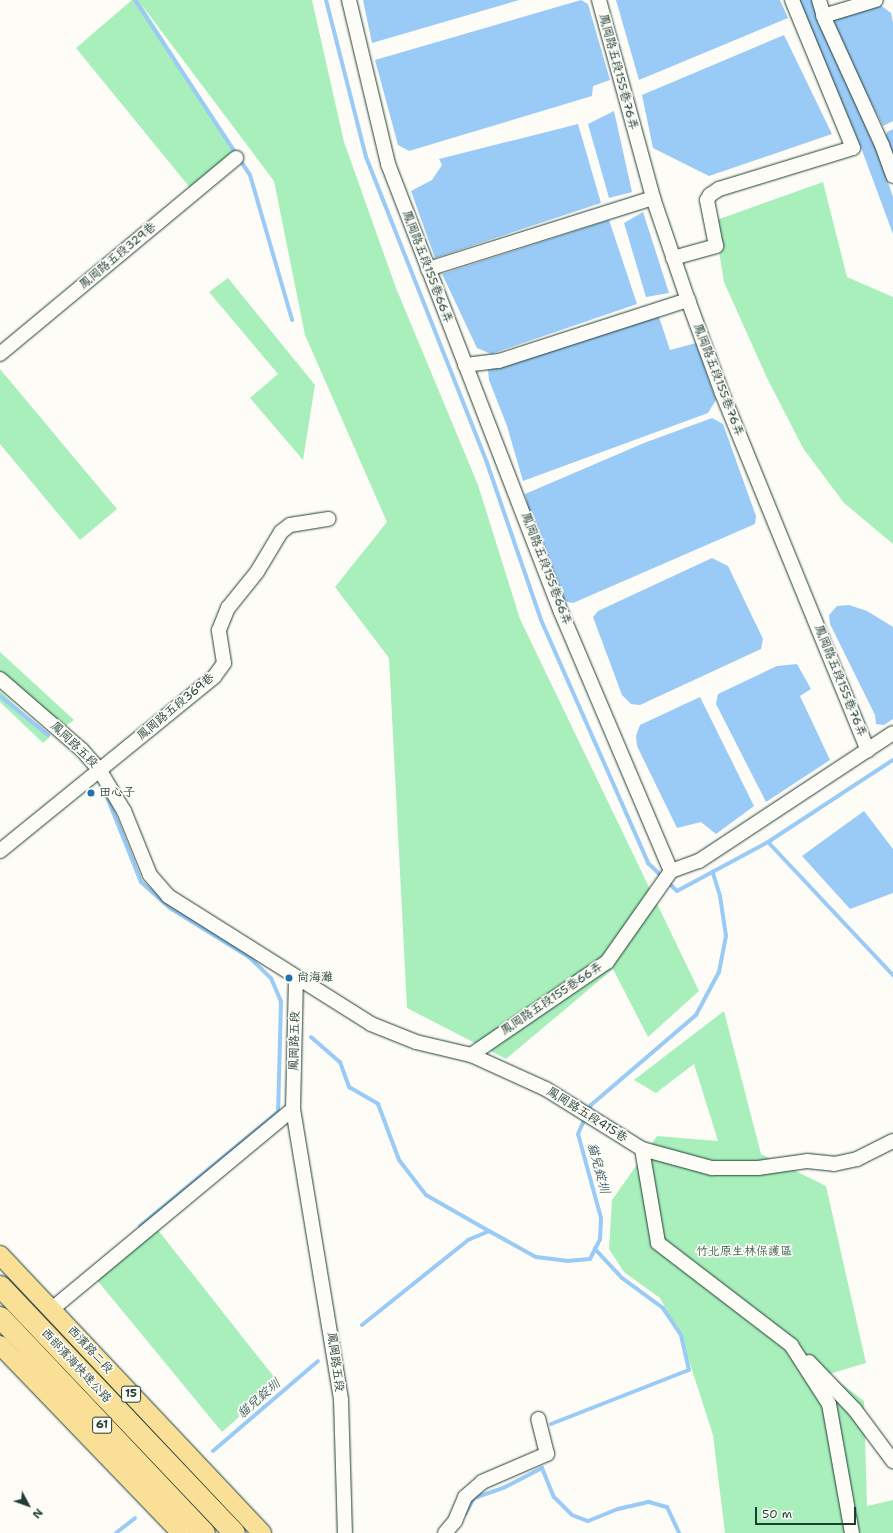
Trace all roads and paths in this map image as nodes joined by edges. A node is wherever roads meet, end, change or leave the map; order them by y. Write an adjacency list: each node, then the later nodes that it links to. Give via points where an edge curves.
1 (349, 0): 11 (street, 鳳岡路五段155巷66弄, via 388,164)
2 (598, 0): 9 (street, 鳳岡路五段155巷76弄)
3 (792, 0): 10 (street, via 853,148 715,192 707,200 716,246)
4 (818, 0): 6 (street)
5 (876, 0): 6 (street)
6 (823, 16): 8 (street, via 882,145)
7 (236, 158): 13 (street, 鳳岡路五段329巷)
8 (893, 176)
9 (653, 198): 10 (street, 鳳岡路五段155巷76弄); 11 (street)
10 (674, 258): 12 (street, 鳳岡路五段155巷76弄)
11 (428, 269): 14 (street, 鳳岡路五段155巷66弄)
12 (688, 300): 14 (street, via 499,361); 18 (street, 鳳岡路五段155巷76弄, via 722,392)
13 (0, 354)
14 (465, 365): 21 (street, 鳳岡路五段155巷66弄, via 508,470 561,612)
15 (330, 519): 19 (street, 鳳岡路五段369巷, via 290,525 281,532 256,572 228,608 219,630 224,663 214,677)
16 (0, 679): 19 (street, 鳳岡路五段, via 82,750)
17 (893, 733): 18 (street)
18 (868, 750): 21 (street, via 699,861)
19 (100, 771): 20 (street, 鳳岡路五段369巷); 22 (street, 鳳岡路五段, via 124,811 150,875 168,896)
20 (0, 851)
21 (671, 871): 23 (street, 鳳岡路五段155巷66弄, via 607,962)
22 (296, 977): 23 (street, 鳳岡路五段415巷, via 371,1024 416,1042); 24 (street, 鳳岡路五段)
23 (471, 1055): 26 (street, 鳳岡路五段415巷, via 546,1089)
24 (293, 1109): 29 (street); 39 (street, 鳳岡路五段, via 341,1400)
25 (893, 1140): 26 (street, 鳳岡路五段415巷, via 857,1159 834,1164 807,1161 758,1168 712,1168)
26 (642, 1149): 31 (street, via 658,1243)
27 (0, 1255): 29 (main road, 西濱路二段 / 15)
28 (0, 1286): 37 (highway, 西部濱海快速公路 / 61)
29 (52, 1309): 38 (main road, 西濱路二段 / 15)
30 (0, 1317): 36 (highway, 西部濱海快速公路 / 61)
31 (791, 1345): 34 (street, via 842,1394); 41 (street, via 829,1404)
32 (1, 1348): 35 (main road)
33 (538, 1419): 40 (street, via 547,1454 482,1482 466,1497 455,1520)
34 (893, 1461)
35 (180, 1533)
36 (204, 1533)
37 (234, 1533)
38 (262, 1533)
39 (345, 1533)
40 (445, 1533)
41 (852, 1533)

